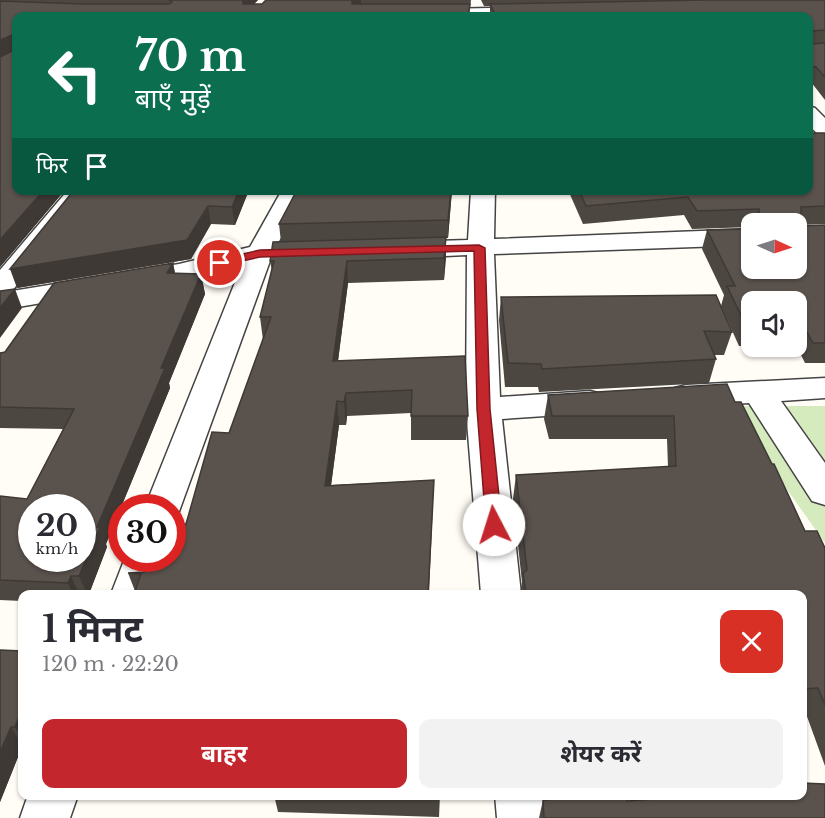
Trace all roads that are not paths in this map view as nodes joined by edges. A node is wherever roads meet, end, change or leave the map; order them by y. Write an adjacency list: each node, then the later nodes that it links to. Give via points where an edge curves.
1 (545, 11): 2 (street)
2 (533, 12)
3 (813, 117): 4 (street)
4 (825, 130)
5 (77, 195): 13 (street)
6 (291, 195): 12 (street)
7 (483, 195): 9 (street)
8 (741, 237): 9 (street)
9 (479, 248): 11 (street); 21 (street)
10 (341, 251): 12 (street)
11 (376, 251)
12 (260, 253): 14 (street, via 179,272); 23 (street)
13 (0, 287)
14 (50, 293): 15 (street); 16 (street)
15 (0, 302)
16 (31, 320)
17 (825, 387): 18 (street)
18 (757, 391): 19 (street); 22 (street)
19 (662, 397)
20 (614, 400): 21 (street)
21 (483, 409): 26 (street)
22 (825, 491)
23 (169, 494)
24 (140, 572): 25 (street)
25 (133, 590)
26 (501, 590)
27 (51, 800): 29 (street)
28 (520, 800): 30 (street)
29 (45, 818)
30 (522, 818)

